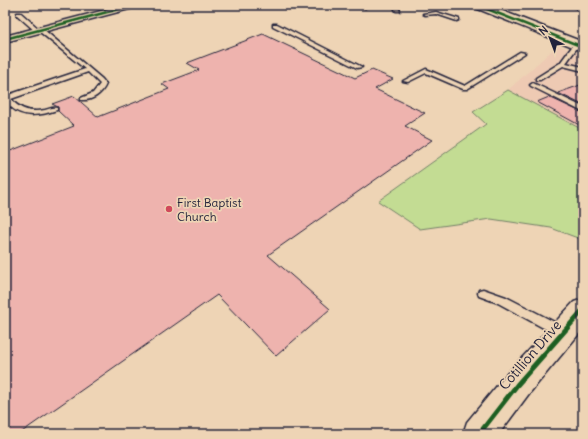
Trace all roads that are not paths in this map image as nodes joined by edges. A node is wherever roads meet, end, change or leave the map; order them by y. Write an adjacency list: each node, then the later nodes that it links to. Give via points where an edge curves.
1 (134, 5): 11 (street)
2 (394, 5): 6 (lane)
3 (477, 5): 13 (street)
4 (575, 5): 5 (street)
5 (583, 8)
6 (398, 10)
7 (19, 14): 11 (lane)
8 (425, 14): 9 (lane, via 436,13)
9 (457, 20)
10 (275, 25): 16 (lane)
11 (39, 30): 12 (street); 18 (lane)
12 (5, 39)
13 (580, 46): 15 (lane)
14 (522, 53): 20 (lane, via 465,88 426,71)
15 (562, 64): 17 (lane); 19 (lane)
16 (359, 67)
17 (583, 69)
18 (89, 70): 22 (lane); 23 (lane, via 103,84 94,95)
19 (538, 79)
20 (406, 81)
21 (533, 85): 25 (lane)
22 (5, 98): 24 (lane, via 18,111 32,114)
23 (83, 99)
24 (55, 109)
25 (583, 110)
26 (483, 293): 28 (lane, via 502,300)
27 (583, 310): 28 (street, Cotillion Drive)
28 (563, 332): 29 (street, Cotillion Drive)
29 (479, 434)

